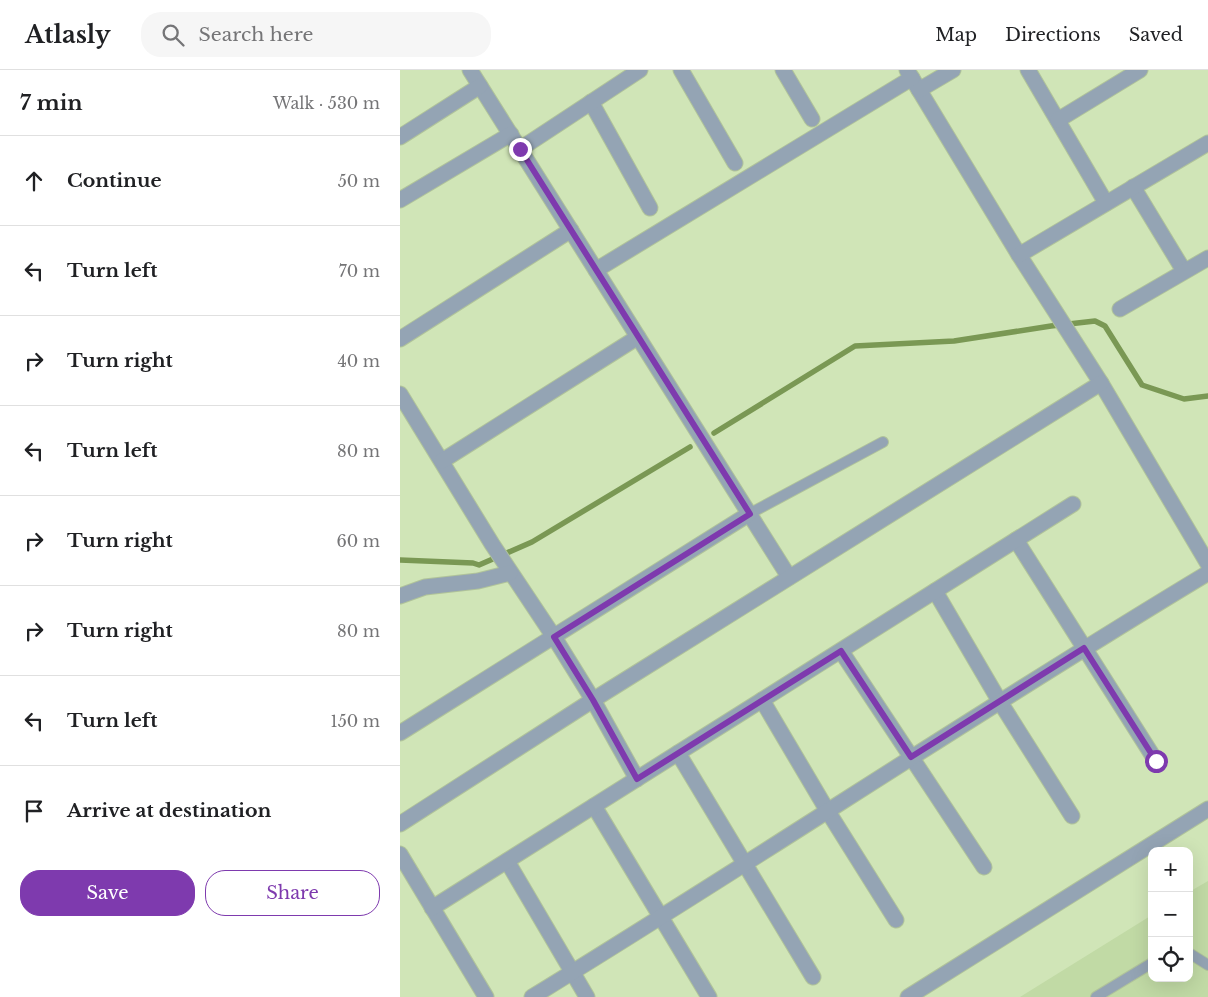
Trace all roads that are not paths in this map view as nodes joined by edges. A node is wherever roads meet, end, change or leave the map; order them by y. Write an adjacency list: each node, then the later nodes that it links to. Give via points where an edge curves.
1 (640, 70): 10 (street)
2 (681, 70): 17 (street)
3 (783, 70): 11 (street)
4 (953, 70): 8 (street)
5 (1028, 70): 12 (street)
6 (1140, 70): 12 (street)
7 (472, 71): 9 (street)
8 (912, 79): 23 (street); 25 (street)
9 (480, 86): 13 (street); 14 (street)
10 (591, 102): 16 (street); 21 (street)
11 (812, 119)
12 (1058, 120): 20 (street)
13 (511, 134): 16 (street); 19 (street)
14 (400, 137)
15 (1208, 143): 18 (street)
16 (520, 149): 22 (street)
17 (734, 163)
18 (1133, 187): 20 (street); 26 (street)
19 (400, 200)
20 (1106, 203): 23 (street)
21 (650, 208)
22 (571, 230): 25 (street); 29 (street)
23 (1019, 255): 30 (street)
24 (1208, 258): 26 (street)
25 (596, 270): 28 (street)
26 (1184, 271): 27 (street)
27 (1120, 309)
28 (638, 337): 33 (street); 35 (street)
29 (400, 339)
30 (1101, 382): 37 (street); 40 (street)
31 (401, 397): 33 (street)
32 (883, 442): 35 (lane)
33 (442, 461): 38 (street)
34 (1073, 504): 36 (street)
35 (750, 514): 40 (street); 43 (street)
36 (1016, 540): 41 (street); 44 (street)
37 (1208, 564)
38 (508, 569): 42 (street, via 478,581 425,587); 43 (street)
39 (1208, 573): 44 (street)
40 (789, 577): 46 (street)
41 (935, 591): 45 (street); 48 (street)
42 (400, 596)
43 (554, 637): 46 (street); 49 (street)
44 (1084, 648): 48 (street); 52 (street)
45 (841, 651): 47 (street); 51 (street)
46 (593, 700): 53 (street); 58 (street)
47 (762, 700): 50 (street); 56 (street)
48 (1000, 702): 51 (street); 57 (street)
49 (400, 733)
50 (678, 753): 53 (street); 61 (street)
51 (911, 757): 56 (street); 62 (street)
52 (1156, 761)
53 (637, 779): 54 (street)
54 (594, 806): 60 (street); 64 (street)
55 (1208, 809): 75 (street)
56 (827, 810): 61 (street); 65 (street)
57 (1072, 816)
58 (400, 824)
59 (400, 854): 63 (street)
60 (507, 861): 63 (street); 69 (street)
61 (745, 864): 64 (street); 70 (street)
62 (984, 867)
63 (432, 908): 71 (street)
64 (661, 915): 69 (street); 74 (street)
65 (896, 920)
66 (1193, 956): 68 (lane)
67 (1148, 965): 76 (lane)
68 (1208, 965)
69 (571, 973): 72 (street); 73 (street)
70 (813, 977)
71 (486, 997)
72 (532, 997)
73 (586, 997)
74 (709, 997)
75 (908, 997)
76 (1096, 997)

